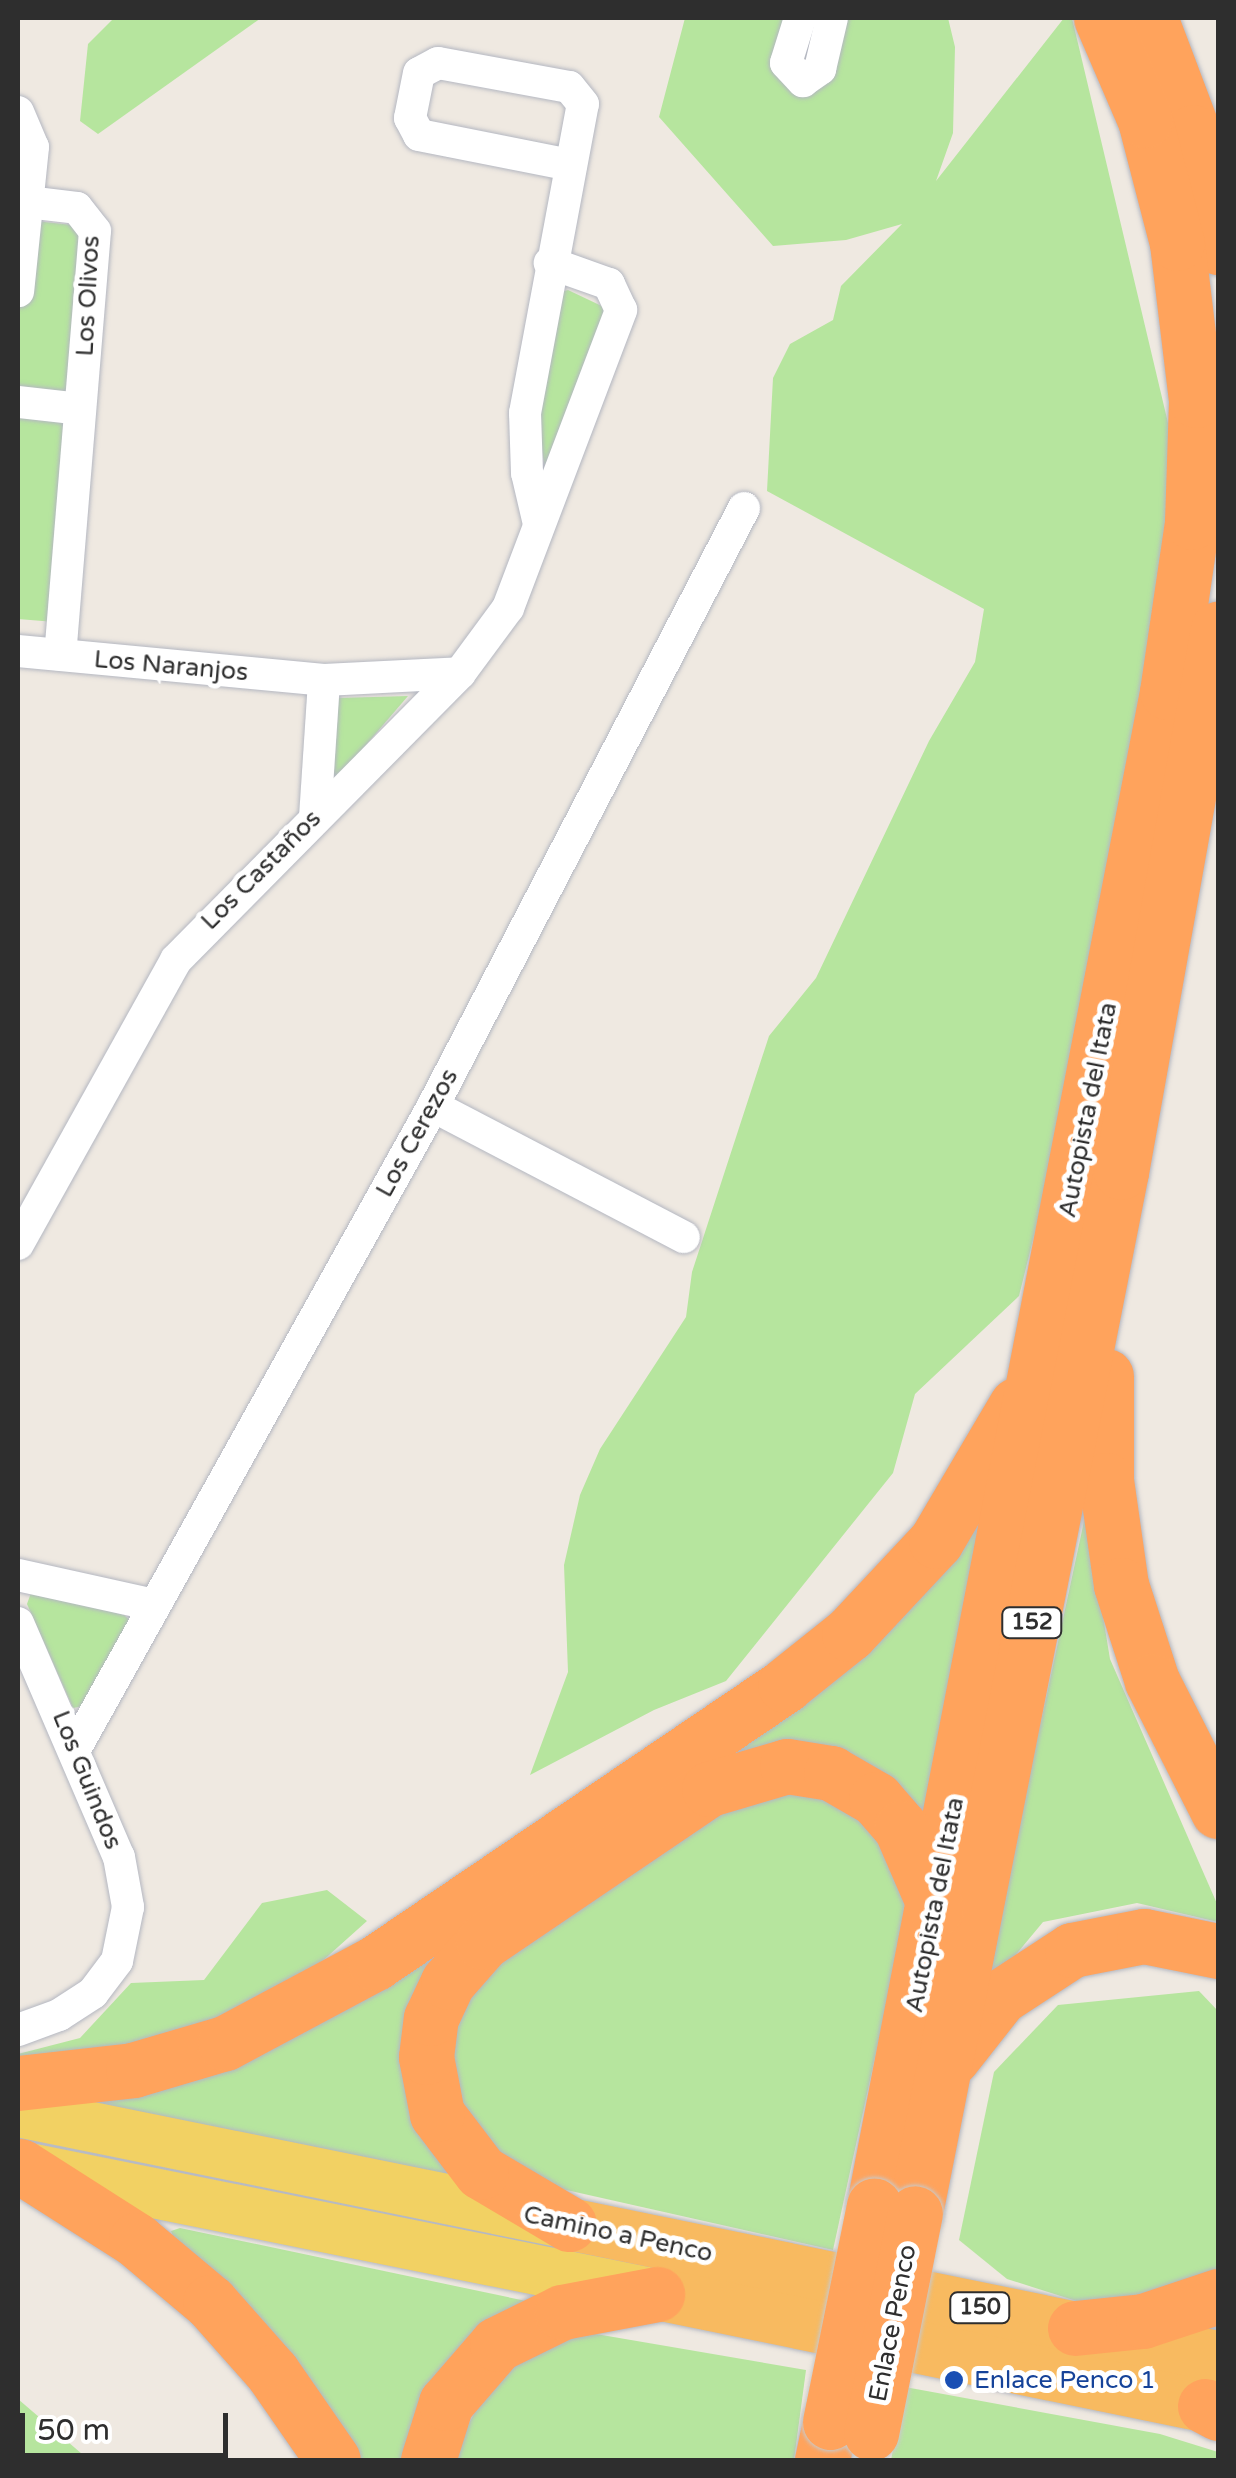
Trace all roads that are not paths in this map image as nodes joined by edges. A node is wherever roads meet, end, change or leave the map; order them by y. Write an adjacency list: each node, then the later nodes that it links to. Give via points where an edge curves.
1 (800, 18): 2 (street, via 786,63 790,75 803,81 820,68)
2 (832, 18)
3 (1101, 18): 26 (highway, Autopista del Itata / 152, via 1145,120 1178,243 1194,368 1196,476 1168,692)
4 (1150, 18): 8 (highway, via 1192,132)
5 (18, 112): 7 (street, via 32,138)
6 (571, 165): 6 (street, via 583,112 574,90 438,63 418,73 410,118 419,134); 9 (street)
7 (28, 202): 10 (street); 12 (street, Los Olivos, via 77,208 95,230)
8 (1218, 247)
9 (550, 263): 14 (street, via 526,413 527,472); 14 (street, Los Castaños, via 610,284 620,310)
10 (18, 290)
11 (18, 402): 12 (street)
12 (80, 409): 17 (street, Los Olivos)
13 (744, 508): 21 (street, Los Cerezos)
14 (539, 524): 18 (street, Los Castaños, via 508,608)
15 (1218, 629): 22 (highway, Autopista del Itata / 152)
16 (18, 651): 17 (street, Los Naranjos)
17 (60, 656): 19 (street, Los Naranjos)
18 (460, 673): 19 (street, Los Naranjos); 20 (street, Los Castaños)
19 (324, 680): 20 (street)
20 (314, 816): 23 (street, Los Castaños, via 176,960)
21 (434, 1106): 24 (street); 28 (street, Los Cerezos)
22 (1121, 1172): 31 (highway, via 1106,1384 1115,1556 1152,1681); 35 (highway, Autopista del Itata / 152)
23 (30, 1204): 25 (street, Los Castaños)
24 (684, 1237)
25 (18, 1244)
26 (1045, 1338): 32 (highway, Autopista del Itata / 152); 36 (highway, via 989,1458 936,1541 877,1608 785,1685 375,1964 269,2025 133,2070)
27 (18, 1575): 28 (street)
28 (155, 1605): 30 (street, Los Cerezos)
29 (18, 1623): 30 (street, Los Guindos)
30 (75, 1750): 34 (street, Los Guindos, via 124,1873 123,1944 93,1993)
31 (1218, 1811)
32 (936, 1909): 39 (highway, Autopista del Itata / 152); 40 (highway, via 901,1828 876,1799 831,1773 787,1766 709,1788 483,1942 448,1982 431,2018 430,2092 447,2133 470,2162)
33 (1218, 1951): 35 (highway, via 1144,1936 1072,1950 1000,1996)
34 (18, 2030)
35 (942, 2074): 39 (highway, Autopista del Itata / 152)
36 (18, 2083)
37 (18, 2112): 40 (main road, Camino a Penco)
38 (19, 2166): 41 (main road, Camino a Penco); 46 (highway, via 136,2240 210,2302 272,2372)
39 (894, 2209): 45 (highway, Enlace Penco, bridge)
40 (569, 2224): 43 (highway, Camino a Penco / 150)
41 (656, 2294): 44 (highway, Camino a Penco / 150); 47 (highway, via 562,2312 497,2344 446,2403)
42 (1218, 2296): 43 (highway, via 1143,2320)
43 (1075, 2328): 44 (highway, Camino a Penco / 150)
44 (1215, 2396)
45 (847, 2444)
46 (333, 2460)
47 (428, 2460)

